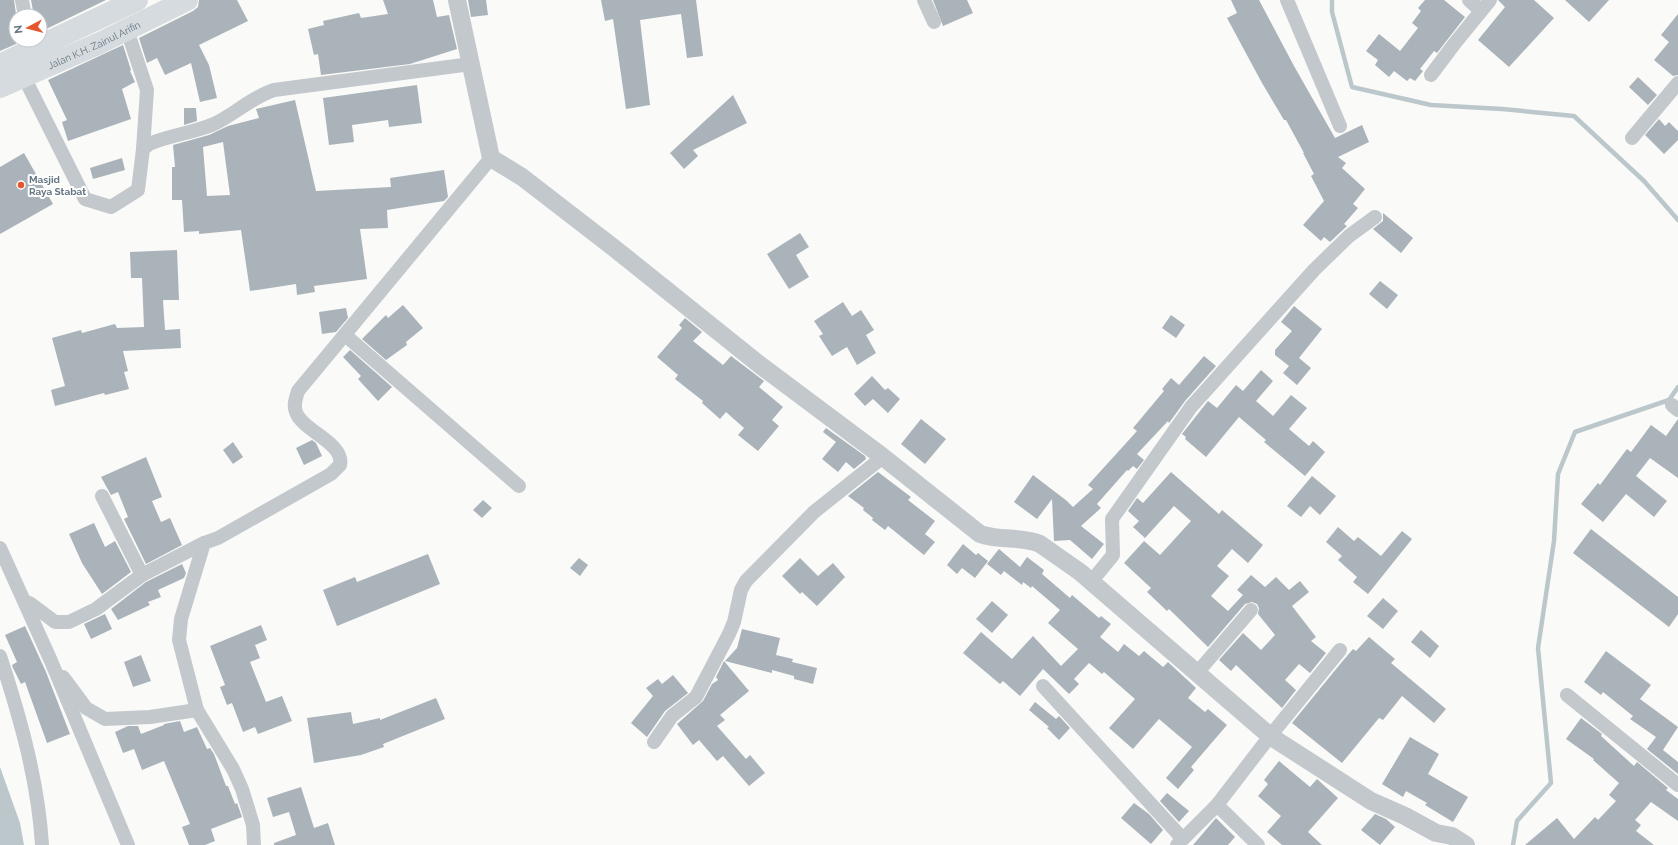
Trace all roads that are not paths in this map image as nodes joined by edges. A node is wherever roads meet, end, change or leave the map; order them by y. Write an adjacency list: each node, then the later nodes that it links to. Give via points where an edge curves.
1 (137, 0): 10 (highway)
2 (187, 0): 9 (highway, Jalan K.H. Zainul Arifin)
3 (457, 0): 13 (street)
4 (924, 0): 8 (street)
5 (1287, 0): 19 (street)
6 (1469, 0): 7 (street)
7 (1485, 5): 16 (street)
8 (934, 22)
9 (126, 30): 15 (highway, Jalan K.H. Zainul Arifin); 21 (street, via 147,90)
10 (48, 38)
11 (27, 48): 14 (highway)
12 (32, 48): 15 (highway)
13 (471, 64): 21 (street, via 274,90 255,97 215,123 155,142); 22 (street)
14 (0, 65)
15 (33, 73): 18 (highway, Jalan K.H. Zainul Arifin); 21 (street, via 85,199 111,207 138,190)
16 (1431, 76)
17 (1678, 83): 20 (street)
18 (0, 87)
19 (1340, 126)
20 (1632, 138)
21 (144, 149)
22 (491, 158): 24 (street); 25 (street, via 528,182)
23 (1375, 217): 31 (street, via 1349,236 1314,270 1191,407 1112,519 1113,555)
24 (345, 335): 26 (street); 28 (street, via 298,391 294,407 300,421 337,453 341,460 340,465 322,479 218,538)
25 (883, 457): 31 (street, via 980,534 993,538 1034,541); 42 (street, via 814,512 746,581 741,590 729,634 696,697 672,716)
26 (519, 486)
27 (102, 496): 30 (street)
28 (204, 543): 30 (street); 40 (street, via 179,630 179,640)
29 (0, 548): 32 (street)
30 (142, 575): 32 (street, via 96,609 69,622 55,622)
31 (1091, 582): 37 (street)
32 (24, 601): 36 (street)
33 (1251, 610): 37 (street)
34 (1340, 650): 41 (street)
35 (0, 656): 46 (street, via 19,715 40,814)
36 (50, 661): 40 (street, via 86,708 104,719 150,717); 47 (street)
37 (1197, 673): 41 (street)
38 (1043, 686): 45 (street)
39 (1567, 695): 43 (street)
40 (197, 710): 48 (street, via 233,769 242,789 253,825)
41 (1270, 736): 44 (street); 50 (street, via 1371,801 1405,816 1436,834 1452,836)
42 (654, 742)
43 (1678, 785)
44 (1217, 804): 45 (street); 49 (street)
45 (1179, 842)
46 (42, 845)
47 (128, 845)
48 (254, 845)
49 (1258, 845)
50 (1466, 845)

